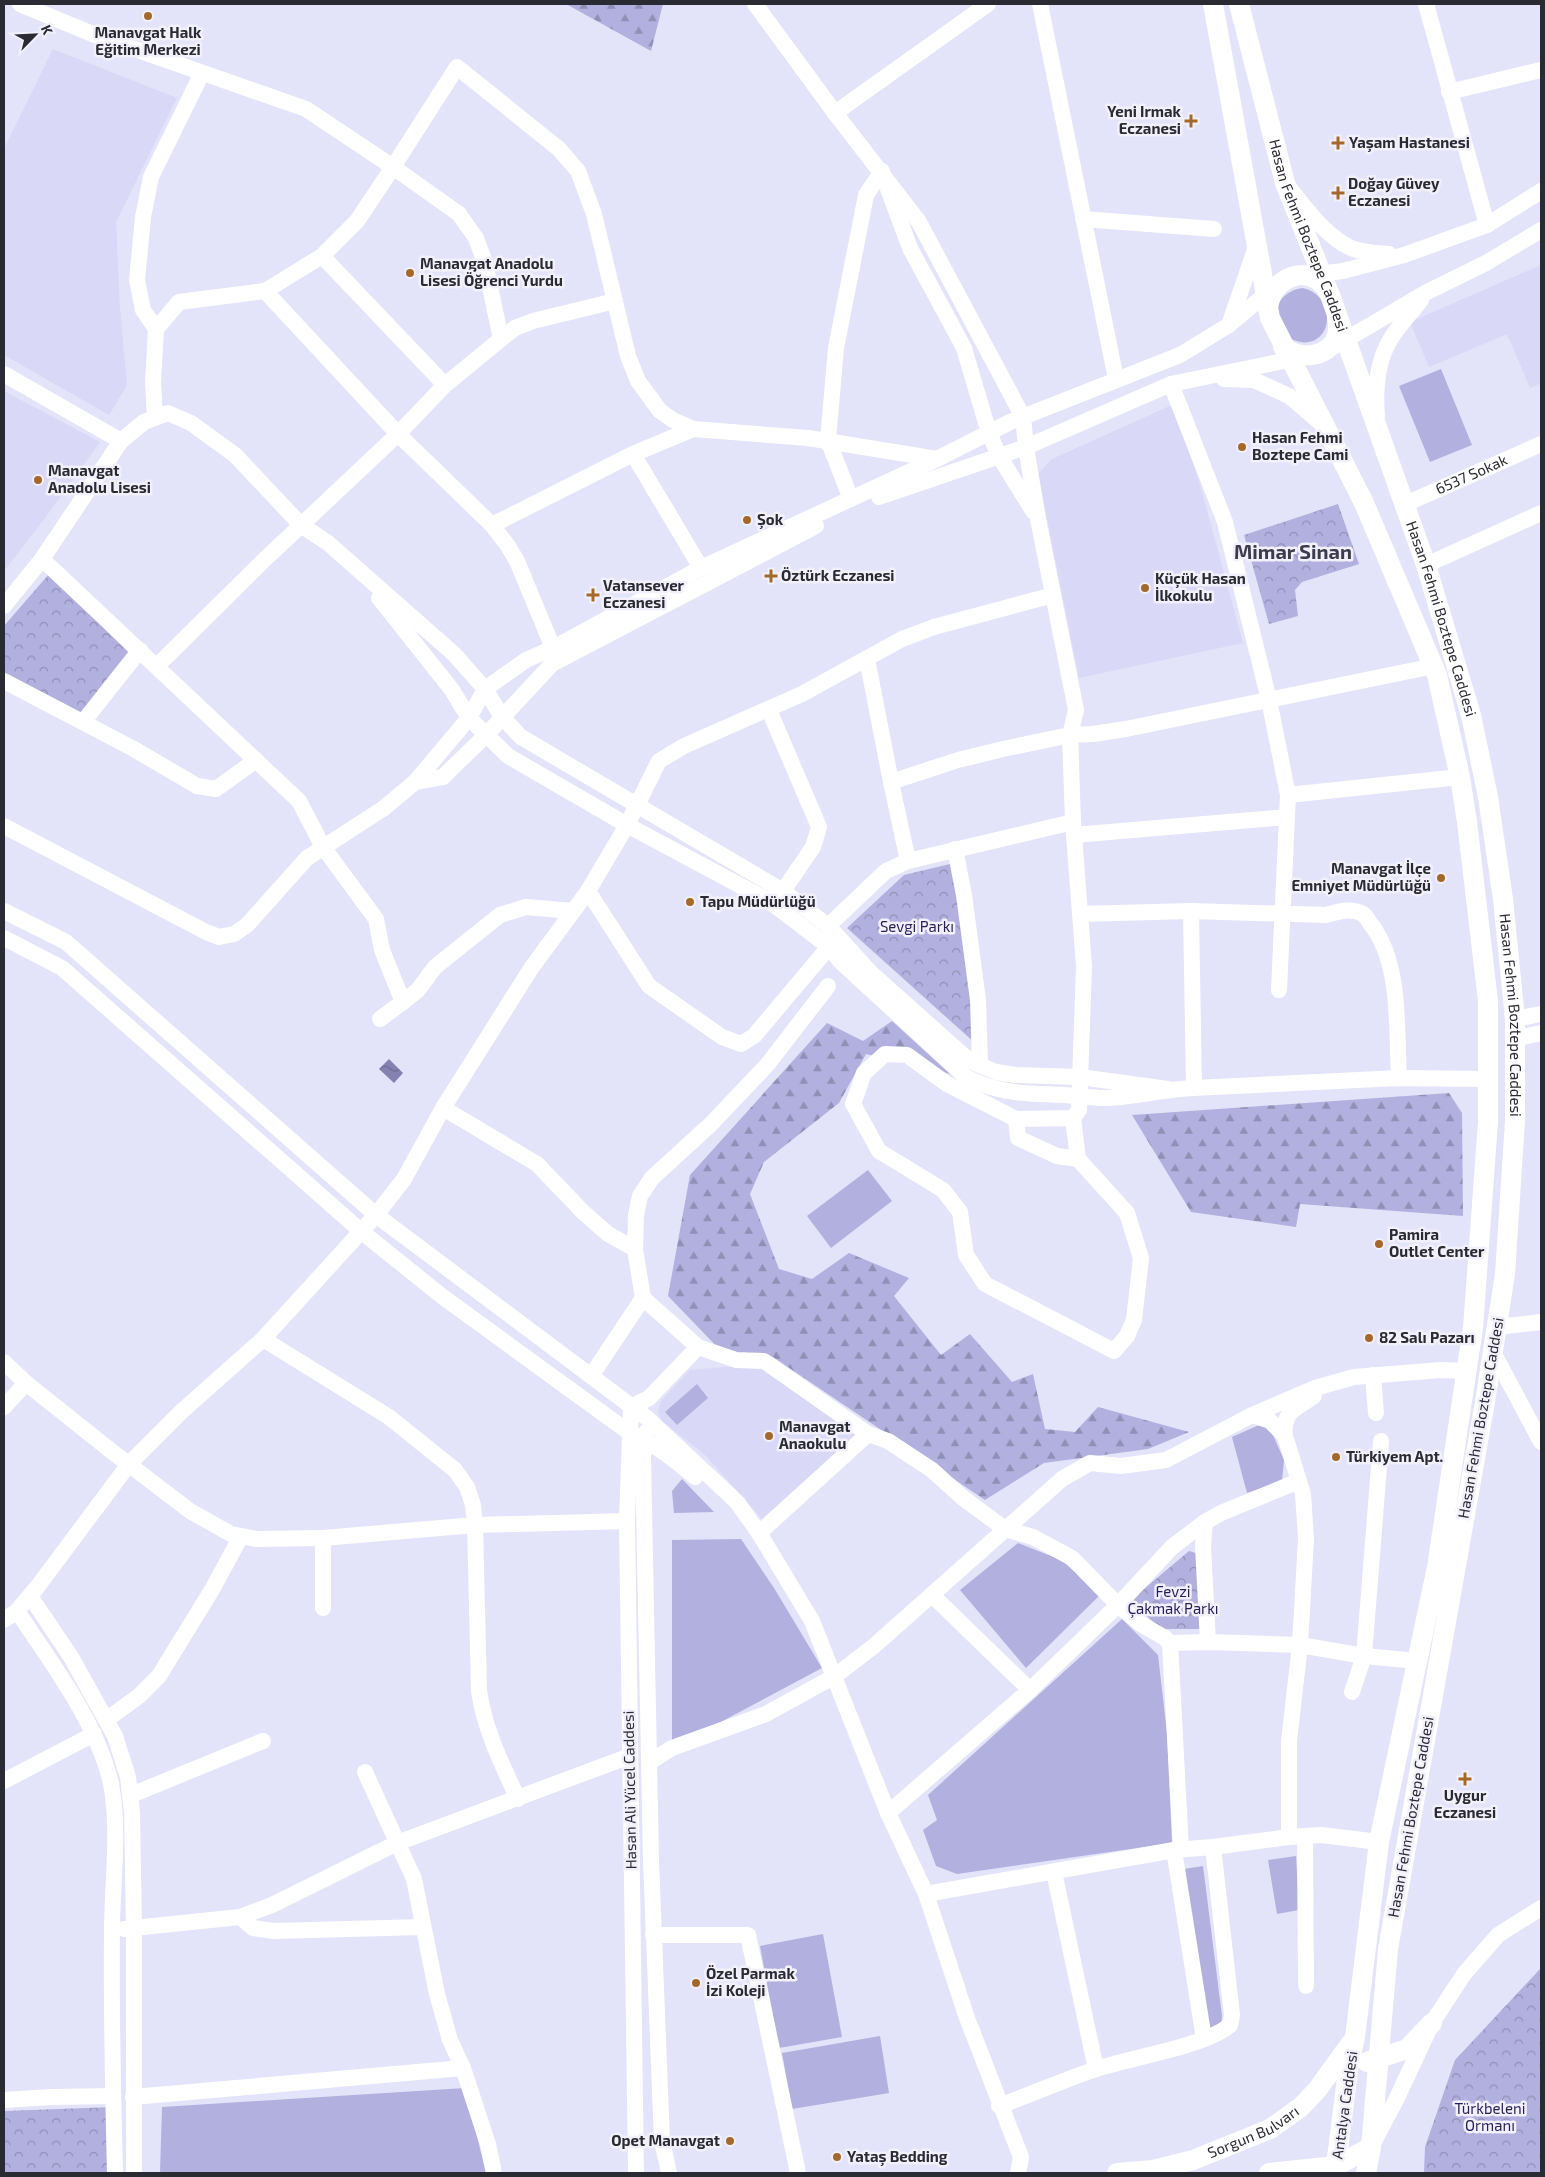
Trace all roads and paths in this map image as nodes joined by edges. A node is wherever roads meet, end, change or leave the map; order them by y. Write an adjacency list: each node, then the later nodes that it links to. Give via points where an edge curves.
1 (20, 4): 9 (street)
2 (755, 4): 11 (street)
3 (988, 4): 11 (street)
4 (1040, 4): 16 (street)
5 (1213, 4): 20 (main road, Hasan Fehmi Boztepe Caddesi)
6 (1239, 4): 14 (main road, Hasan Fehmi Boztepe Caddesi)
7 (1426, 4): 10 (street)
8 (1541, 70): 10 (street)
9 (202, 73): 12 (street, via 306,109); 30 (street, via 151,177 142,217 137,280 143,310)
10 (1449, 92): 17 (street)
11 (835, 113): 13 (street)
12 (393, 167): 22 (street, via 357,221); 27 (street, via 457,67 559,149 578,171 594,214); 31 (street, via 459,214 476,238)
13 (882, 171): 40 (street, via 919,222); 45 (street, via 910,248 964,348); 47 (street, via 866,195 836,348)
14 (1285, 183): 21 (street, via 1320,224 1350,247 1366,252); 23 (main road, Hasan Fehmi Boztepe Caddesi)
15 (1541, 192): 17 (street)
16 (1083, 219): 18 (street); 37 (street)
17 (1487, 225): 21 (street)
18 (1214, 229)
19 (1541, 230): 25 (street, via 1486,263)
20 (1256, 247): 26 (main road, Hasan Fehmi Boztepe Caddesi); 29 (street)
21 (1404, 255): 23 (street)
22 (322, 256): 24 (street); 39 (street)
23 (1314, 275): 26 (main road, via 1297,275); 28 (main road, Hasan Fehmi Boztepe Caddesi)
24 (265, 291): 30 (street, via 179,302); 46 (street)
25 (1427, 292): 32 (street); 44 (street, via 1390,340 1383,355 1376,394)
26 (1271, 296): 29 (street); 34 (main road, Hasan Fehmi Boztepe Caddesi)
27 (615, 300): 31 (street, via 532,321); 43 (street, via 628,356 638,381 660,411)
28 (1333, 303): 32 (main road, Hasan Fehmi Boztepe Caddesi); 33 (main road, via 1337,334)
29 (1228, 325): 37 (street, via 1180,355)
30 (156, 329): 41 (street)
31 (501, 339): 39 (street)
32 (1346, 340): 33 (street); 44 (main road, Hasan Fehmi Boztepe Caddesi)
33 (1324, 352): 34 (main road, via 1314,356)
34 (1292, 354): 36 (street); 42 (main road, Hasan Fehmi Boztepe Caddesi)
35 (4, 374): 48 (street)
36 (1196, 377): 38 (street); 42 (street, via 1254,380 1289,396)
37 (1116, 379): 40 (street)
38 (1172, 384): 50 (street); 73 (street, via 1225,522)
39 (445, 385): 46 (street)
40 (1024, 417): 45 (street); 50 (street)
41 (155, 418): 48 (street, via 144,422); 58 (street, via 168,414 191,423 235,455)
42 (1323, 425): 70 (main road, Hasan Fehmi Boztepe Caddesi, via 1364,504)
43 (693, 428): 47 (street); 51 (street)
44 (1379, 430): 55 (main road, Hasan Fehmi Boztepe Caddesi)
45 (989, 433): 52 (street); 53 (street)
46 (398, 434): 58 (street); 59 (street)
47 (828, 440): 53 (street); 54 (street)
48 (121, 441): 61 (street)
49 (1541, 444): 55 (street, 6537 Sokak)
50 (1026, 447): 52 (street); 57 (street)
51 (633, 454): 59 (street); 63 (street)
52 (998, 456): 57 (street); 75 (street, via 888,493 847,511 552,664)
53 (937, 459): 54 (street)
54 (851, 499): 63 (street)
55 (1403, 504): 62 (main road, Hasan Fehmi Boztepe Caddesi)
56 (1541, 514): 62 (street)
57 (1038, 519): 64 (street)
58 (301, 525): 60 (street); 69 (street)
59 (492, 525): 66 (street, via 516,561)
60 (328, 543): 72 (street, via 454,654); 76 (street, via 388,608 452,690)
61 (42, 559): 65 (street); 67 (street)
62 (1426, 565): 108 (main road, Hasan Fehmi Boztepe Caddesi, via 1471,715 1488,797 1503,899)
63 (701, 568): 66 (street)
64 (1053, 595): 68 (street, via 934,627 902,639); 78 (street, via 1076,710)
65 (4, 606)
66 (553, 648): 72 (street, via 526,660)
67 (140, 650): 69 (street); 77 (street)
68 (867, 659): 74 (street); 83 (street)
69 (157, 666): 80 (street)
70 (1434, 666): 73 (street); 81 (main road, Hasan Fehmi Boztepe Caddesi)
71 (4, 681): 77 (street)
72 (485, 689): 75 (street); 76 (street)
73 (1269, 700): 78 (street, via 1126,729); 84 (street)
74 (769, 710): 85 (street, via 684,746 659,761); 94 (street, via 819,827 813,847)
75 (502, 717): 79 (street); 85 (street, via 521,737)
76 (469, 718): 79 (street); 82 (street)
77 (83, 722): 80 (street, via 197,786 216,788)
78 (1070, 735): 83 (street, via 958,760); 89 (street)
79 (485, 736): 82 (street, via 443,777); 87 (street, via 508,756)
80 (256, 760): 90 (street, via 299,801)
81 (1460, 777): 84 (street); 114 (main road, Hasan Fehmi Boztepe Caddesi, via 1488,1001)
82 (415, 782): 90 (street, via 384,808)
83 (891, 782): 92 (street)
84 (1288, 795): 86 (street)
85 (636, 806): 87 (street); 94 (street)
86 (1287, 818): 89 (street); 98 (street)
87 (627, 825): 93 (street); 102 (street, via 769,901)
88 (4, 826): 90 (street, via 220,937 234,934 247,924 307,858)
89 (1073, 829): 91 (street); 99 (street)
90 (324, 847): 105 (street, via 376,919 382,950)
91 (955, 849): 92 (street); 111 (street, via 978,1000)
92 (908, 861): 100 (street, via 886,871)
93 (588, 891): 96 (street); 102 (street, via 649,986 722,1037 741,1044 754,1036)
94 (783, 891): 100 (street)
95 (4, 911): 122 (street, via 66,942)
96 (573, 911): 105 (street, via 526,907 500,915 435,967 418,990); 118 (street, via 532,967)
97 (1191, 911): 98 (street); 99 (street); 115 (street)
98 (1283, 912): 104 (street); 113 (street, via 1326,915 1347,910 1364,914 1378,932 1390,961)
99 (1080, 914): 112 (street, via 1084,966)
100 (828, 926): 111 (street, via 871,973 964,1056)
101 (4, 938): 123 (street, via 62,968)
102 (829, 947): 117 (street, via 840,961 966,1077 986,1087 1010,1092)
103 (828, 986): 124 (street, via 767,1065 711,1124 652,1178 640,1196)
104 (1279, 990)
105 (403, 1002): 107 (street)
106 (1541, 1014): 108 (street)
107 (380, 1019)
108 (1515, 1019): 110 (main road, Hasan Fehmi Boztepe Caddesi)
109 (1541, 1033): 110 (street)
110 (1514, 1039): 127 (main road, Hasan Fehmi Boztepe Caddesi, via 1515,1121 1510,1210)
111 (980, 1065): 112 (street, via 1016,1076)
112 (1080, 1077): 116 (street); 117 (street)
113 (1399, 1078): 114 (street); 115 (street)
114 (1488, 1079): 132 (main road, Hasan Fehmi Boztepe Caddesi, via 1481,1238)
115 (1194, 1088): 116 (street)
116 (1168, 1089): 117 (street, via 1106,1098)
117 (1079, 1096): 119 (street, via 1079,1110)
118 (443, 1108): 122 (street, via 404,1179); 124 (street, via 537,1164 608,1234)
119 (1073, 1118): 120 (street); 121 (street)
120 (1016, 1119): 121 (street, via 1018,1138 1057,1156); 121 (street, via 947,1084 907,1055 885,1054 864,1073 853,1104 878,1151 943,1190 960,1212 966,1255 985,1284 1114,1351 1127,1336 1134,1320 1141,1258 1127,1213)
121 (1078, 1159)
122 (376, 1215): 123 (street); 133 (street)
123 (362, 1232): 128 (street); 144 (street, via 442,1297)
124 (635, 1249): 125 (street)
125 (643, 1298): 129 (street); 133 (street)
126 (1541, 1322): 127 (street)
127 (1497, 1327): 130 (main road, Hasan Fehmi Boztepe Caddesi)
128 (263, 1339): 148 (street, via 182,1411); 152 (street, via 389,1417 455,1470 467,1487)
129 (698, 1348): 137 (street); 143 (street, via 736,1360 764,1361)
130 (1493, 1352): 147 (street); 197 (main road, Hasan Fehmi Boztepe Caddesi, via 1388,1949)
131 (4, 1362): 135 (street)
132 (1467, 1371): 134 (street); 166 (main road, Hasan Fehmi Boztepe Caddesi, via 1437,1566)
133 (591, 1376): 139 (street)
134 (1373, 1376): 136 (street); 140 (street)
135 (26, 1383): 138 (street); 148 (street)
136 (1330, 1384): 141 (street); 145 (street, via 1286,1416)
137 (649, 1398): 139 (street); 142 (street, Hasan Ali Yücel Caddesi)
138 (4, 1407)
139 (631, 1407): 142 (street); 144 (street, Hasan Ali Yücel Caddesi)
140 (1376, 1413)
141 (1252, 1415): 145 (street, via 1270,1421); 153 (street, via 1166,1460 1121,1466 1090,1463 1062,1479)
142 (647, 1418): 144 (street, Hasan Ali Yücel Caddesi); 154 (street, via 737,1502)
143 (868, 1434): 153 (street, via 888,1441 932,1470); 154 (street)
144 (638, 1436): 150 (street, Hasan Ali Yücel Caddesi); 154 (street, via 682,1465); 174 (street, Hasan Ali Yücel Caddesi, via 643,1466)
145 (1285, 1436): 149 (street)
146 (1381, 1441): 165 (street)
147 (1541, 1442)
148 (129, 1464): 155 (street, via 190,1511 231,1534); 158 (street)
149 (1299, 1481): 151 (street); 164 (street, via 1306,1538)
150 (626, 1521): 152 (street); 173 (street, Hasan Ali Yücel Caddesi)
151 (1204, 1522): 159 (street, via 1172,1547); 162 (street)
152 (475, 1526): 156 (street); 178 (street, via 481,1706 490,1741)
153 (1005, 1529): 157 (street); 159 (street, via 1033,1537 1072,1558)
154 (759, 1533): 167 (street, via 812,1621)
155 (241, 1536): 156 (street, via 256,1539); 170 (street, via 159,1676 139,1696)
156 (323, 1538): 160 (street)
157 (932, 1595): 167 (street); 168 (street)
158 (30, 1596): 161 (street); 170 (street, via 72,1657)
159 (1118, 1605): 163 (street); 168 (street)
160 (323, 1608)
161 (10, 1616): 171 (street, via 74,1700)
162 (1208, 1642): 163 (street); 164 (street)
163 (1170, 1643): 184 (street)
164 (1300, 1645): 165 (street); 180 (street, via 1289,1741)
165 (1364, 1656): 166 (street); 169 (street)
166 (1417, 1661): 181 (main road, Hasan Fehmi Boztepe Caddesi)
167 (835, 1676): 174 (street, via 766,1714 672,1748); 179 (street)
168 (1030, 1690): 179 (street)
169 (1352, 1692)
170 (106, 1720): 177 (street, via 121,1750)
171 (94, 1734): 176 (street); 191 (street, via 110,1784 115,1830)
172 (263, 1741): 177 (street)
173 (630, 1756): 178 (street); 211 (street, Hasan Ali Yücel Caddesi)
174 (650, 1762): 192 (street, Hasan Ali Yücel Caddesi)
175 (365, 1772): 182 (street)
176 (4, 1781)
177 (131, 1795): 190 (street)
178 (518, 1799): 182 (street)
179 (888, 1813): 186 (street)
180 (1297, 1836): 181 (street, via 1321,1835); 183 (street); 193 (street)
181 (1379, 1842): 195 (main road, Hasan Fehmi Boztepe Caddesi)
182 (397, 1843): 188 (street, via 287,1898); 189 (street, via 414,1879)
183 (1212, 1848): 184 (street); 196 (street, via 1232,2015 1230,2025 1223,2032)
184 (1178, 1850): 185 (street); 196 (street)
185 (1054, 1872): 186 (street); 199 (street)
186 (926, 1894): 205 (street)
187 (1541, 1908): 194 (street, via 1498,1935 1464,1974)
188 (240, 1917): 189 (street, via 253,1928 272,1931); 190 (street)
189 (424, 1927): 198 (street, via 437,1994 450,2040)
190 (134, 1928): 191 (street); 203 (street)
191 (112, 1931): 202 (street)
192 (653, 1935): 212 (street, Hasan Ali Yücel Caddesi, via 662,2141); 213 (street, via 748,1935)
193 (1306, 1986)
194 (1432, 2023): 197 (main road, via 1407,2049); 206 (street)
195 (1355, 2037): 200 (main road, Antalya Caddesi); 201 (main road, Sorgun Bulvarı)
196 (1204, 2039): 199 (street)
197 (1378, 2057): 200 (main road); 206 (main road, Antalya Caddesi)
198 (463, 2068): 203 (street); 210 (street)
199 (1096, 2069): 205 (street)
200 (1348, 2071): 201 (main road); 207 (main road, Antalya Caddesi)
201 (1317, 2090): 215 (main road, Sorgun Bulvarı, via 1301,2107 1270,2129 1193,2160 1153,2170)
202 (113, 2096): 204 (street); 208 (street)
203 (133, 2097): 209 (street)
204 (4, 2100)
205 (1000, 2106): 214 (street, via 1021,2157)
206 (1371, 2147): 207 (main road); 217 (main road, Antalya Caddesi)
207 (1336, 2169): 216 (main road)
208 (115, 2173)
209 (134, 2173)
210 (494, 2173)
211 (636, 2173)
212 (669, 2173)
213 (798, 2173)
214 (1018, 2173)
215 (1117, 2173)
216 (1269, 2173)
217 (1366, 2173)

